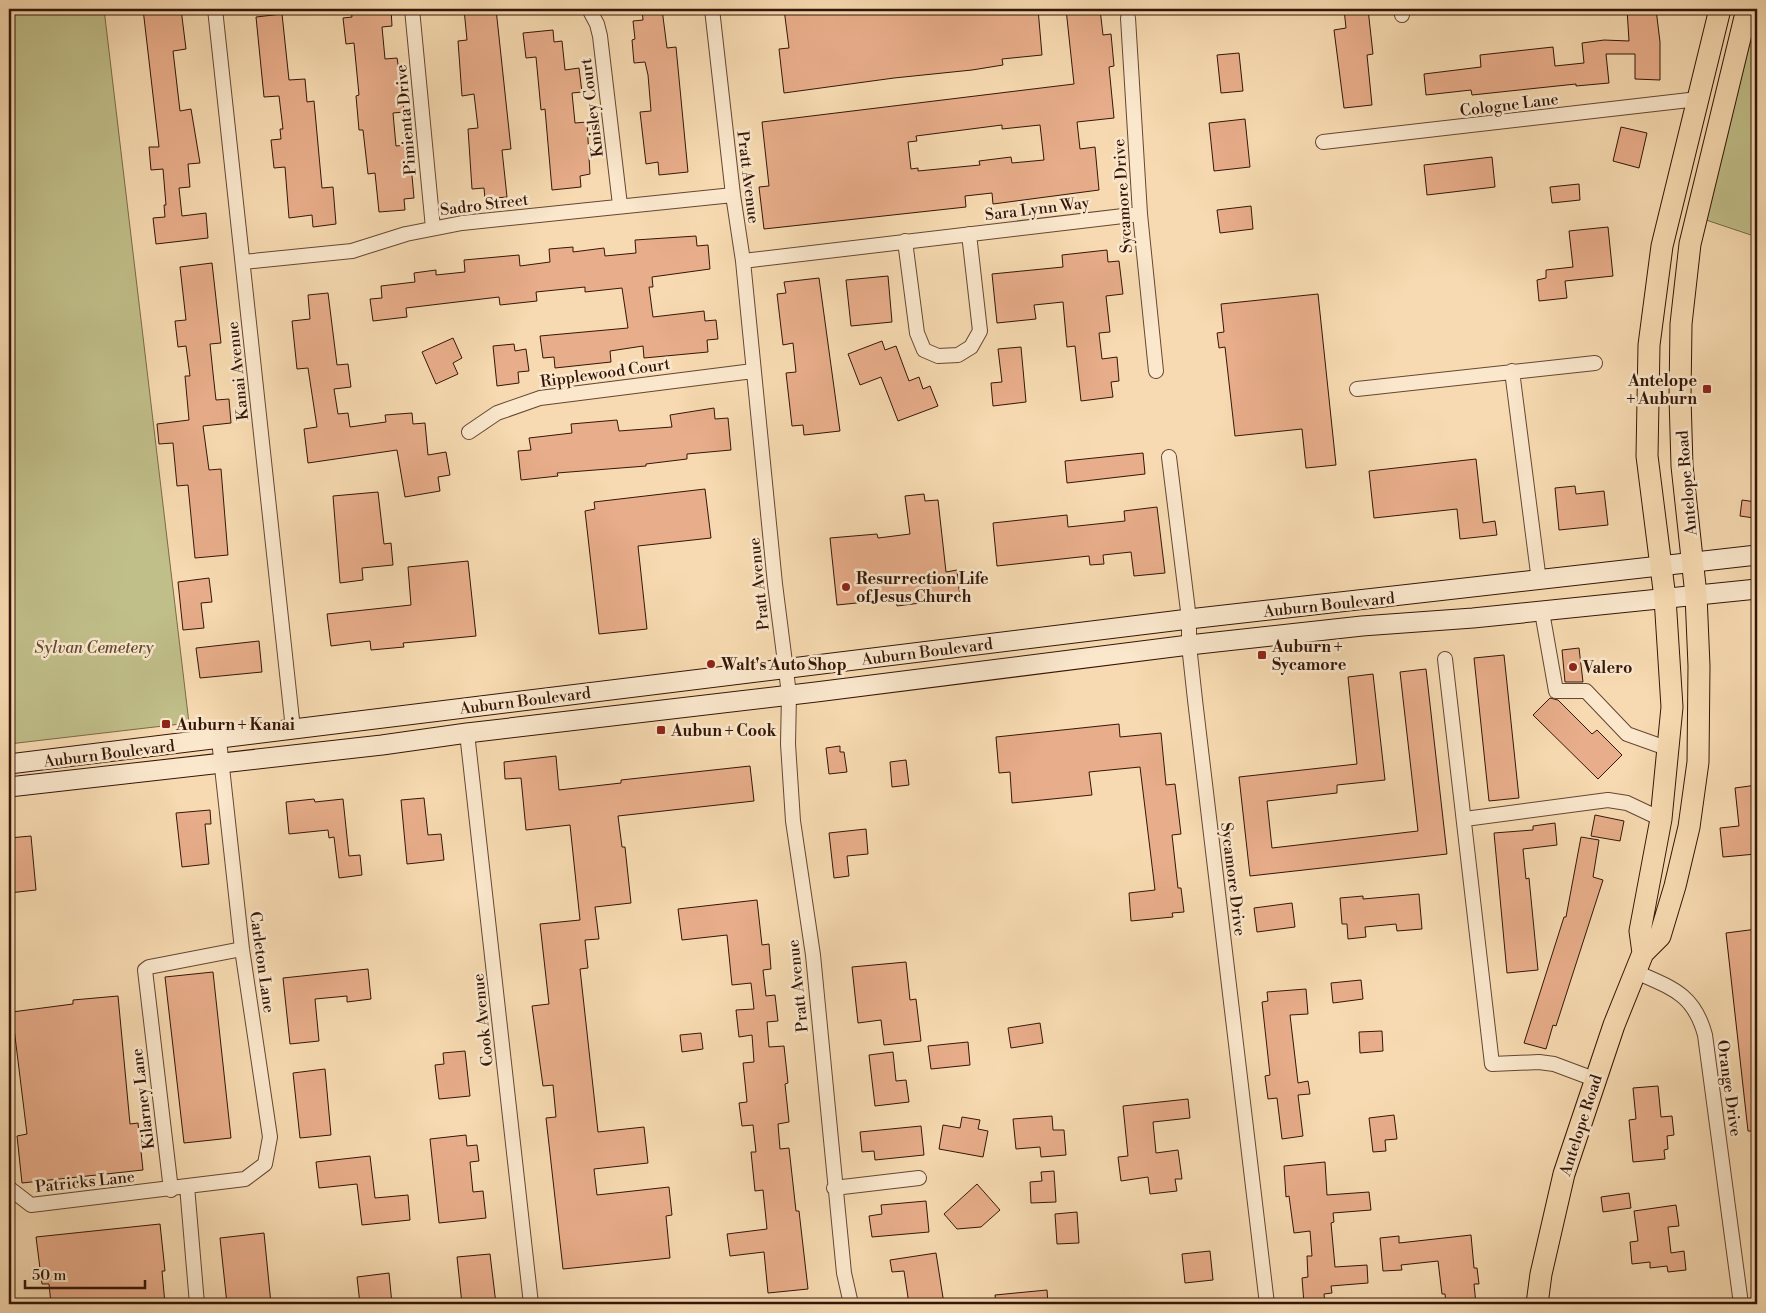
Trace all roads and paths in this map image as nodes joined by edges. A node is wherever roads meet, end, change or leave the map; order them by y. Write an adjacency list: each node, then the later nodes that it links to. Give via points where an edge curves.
1 (215, 9): 17 (street, Kanai Avenue)
2 (412, 9): 13 (street, Pimienta Drive)
3 (589, 9): 11 (street, Knisley Court, via 600,36)
4 (712, 9): 10 (street, Pratt Avenue)
5 (1720, 9): 8 (main road, Antelope Road)
6 (1747, 9): 26 (main road, Antelope Road, via 1690,244 1684,283 1680,397 1684,488)
7 (1128, 18): 12 (street, Sycamore Drive)
8 (1698, 99): 9 (street, Cologne Lane); 27 (main road, Antelope Road, via 1662,246 1649,345 1647,456)
9 (1323, 142)
10 (733, 195): 11 (street, Sadro Street); 16 (street, Pratt Avenue)
11 (620, 205): 13 (street, Sadro Street)
12 (1140, 214): 14 (street, Sara Lynn Way); 20 (street, Sycamore Drive)
13 (433, 228): 17 (street, Sadro Street, via 352,251)
14 (968, 234): 15 (street, Sara Lynn Way); 15 (street, Sara Lynn Way, via 980,330 971,347 958,355 938,356 924,350 916,333)
15 (905, 241): 16 (street, Sara Lynn Way)
16 (742, 260): 19 (street, Pratt Avenue)
17 (243, 262): 39 (street, Kanai Avenue)
18 (1595, 363): 21 (street)
19 (753, 371): 23 (street, Ripplewood Court, via 540,398 497,412); 36 (street, Pratt Avenue)
20 (1156, 371)
21 (1512, 372): 22 (street); 28 (street)
22 (1357, 389)
23 (469, 432)
24 (1169, 457): 33 (street, Sycamore Drive)
25 (1757, 555): 26 (main road, Auburn Boulevard)
26 (1693, 562): 27 (main road, Auburn Boulevard); 30 (main road, Antelope Road)
27 (1660, 566): 28 (main road, Auburn Boulevard); 31 (main road, Antelope Road)
28 (1539, 581): 33 (main road, Auburn Boulevard)
29 (1757, 589): 30 (main road, Auburn Boulevard)
30 (1696, 595): 31 (main road, Auburn Boulevard); 51 (main road, Antelope Road, via 1698,762 1689,827 1660,936)
31 (1665, 598): 32 (main road, Auburn Boulevard); 42 (main road, Antelope Road, via 1672,707)
32 (1542, 612): 34 (main road, Auburn Boulevard, via 1362,626); 42 (street, via 1556,691 1586,691 1627,734)
33 (1189, 619): 34 (street, Sycamore Drive); 36 (main road, Auburn Boulevard)
34 (1189, 645): 38 (main road, Auburn Boulevard); 61 (street, Sycamore Drive)
35 (1445, 659): 48 (street)
36 (785, 668): 37 (main road, Auburn Boulevard); 38 (street, Pratt Avenue)
37 (614, 689): 39 (main road, Auburn Boulevard); 40 (main road, via 567,707 481,718)
38 (789, 694): 40 (main road, Auburn Boulevard); 56 (street, Pratt Avenue, via 788,744 793,821 812,955)
39 (293, 729): 41 (main road, Auburn Boulevard)
40 (467, 732): 44 (main road, Auburn Boulevard); 59 (street, Cook Avenue)
41 (219, 740): 43 (main road, Auburn Boulevard); 44 (street, Carleton Lane)
42 (1669, 749): 49 (main road, Antelope Road)
43 (9, 764)
44 (222, 764): 46 (main road, Auburn Boulevard); 50 (street, Carleton Lane)
45 (9, 780): 46 (main road)
46 (30, 785): 47 (main road, Auburn Boulevard)
47 (9, 787)
48 (1465, 819): 49 (street, via 1608,800 1628,803); 52 (street, via 1492,1064 1554,1064)
49 (1661, 819): 51 (main road, Antelope Road, via 1640,931)
50 (242, 949): 54 (street, Carleton Lane, via 270,1137 264,1164 245,1179); 57 (street, Kilarney Lane, via 145,970)
51 (1640, 962): 52 (main road, Antelope Road); 63 (street, Orange Drive, via 1695,1009 1705,1035)
52 (1594, 1079): 62 (main road, Antelope Road, via 1564,1174)
53 (919, 1178): 56 (street)
54 (187, 1186): 57 (street); 58 (street)
55 (9, 1188): 57 (street, Patricks Lane, via 31,1205)
56 (834, 1188): 60 (street, Pratt Avenue)
57 (171, 1190)
58 (197, 1304)
59 (531, 1304)
60 (851, 1304)
61 (1267, 1304)
62 (1537, 1304)
63 (1741, 1304)

